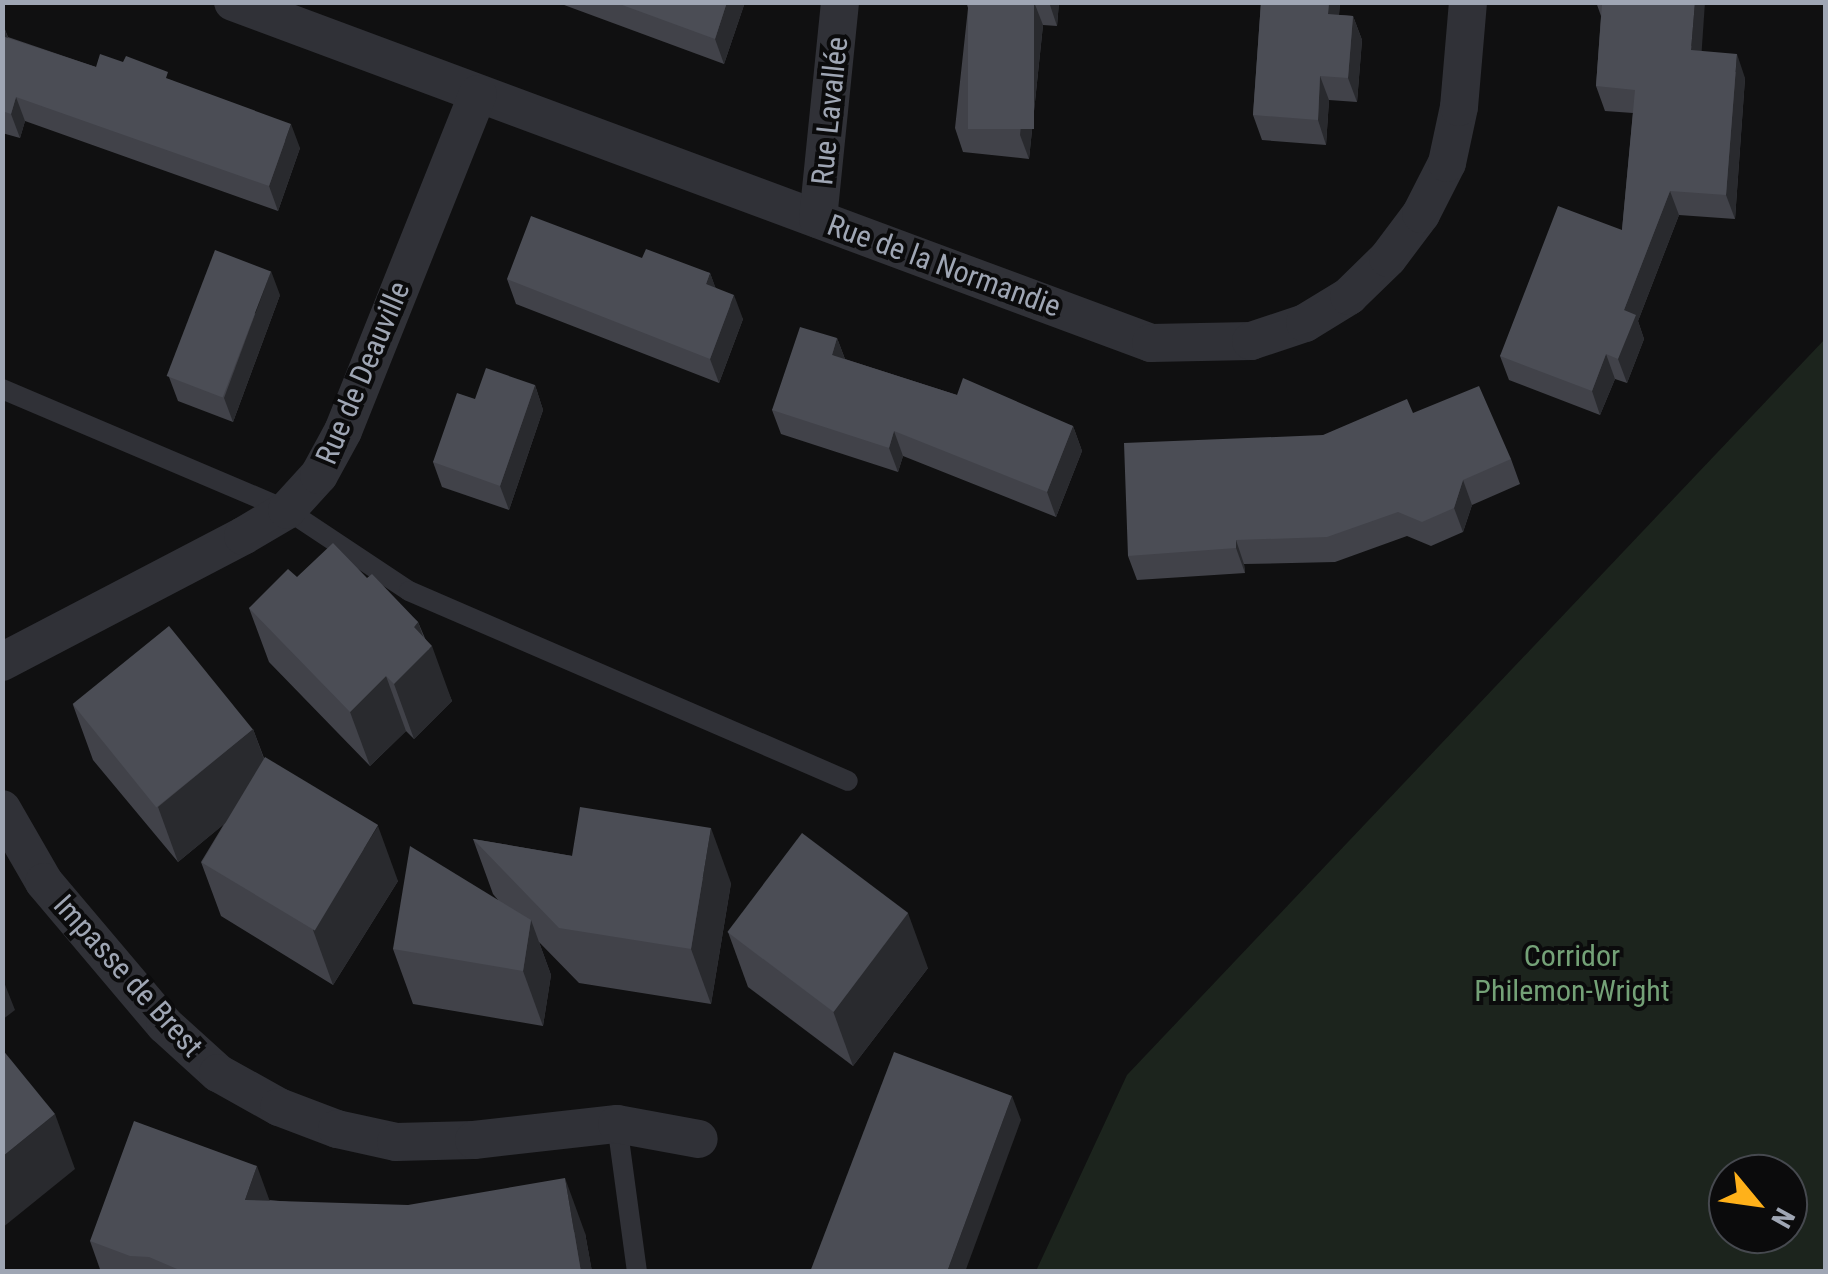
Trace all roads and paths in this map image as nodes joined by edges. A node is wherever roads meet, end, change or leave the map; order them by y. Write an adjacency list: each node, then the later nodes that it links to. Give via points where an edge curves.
1 (233, 2): 4 (street, Rue de la Normandie)
2 (840, 2): 5 (street, Rue Lavallée)
3 (1468, 2): 5 (street, Rue de la Normandie, via 1447,163 1388,258 1349,296 1305,323 1251,341 1151,343)
4 (478, 94): 5 (street, Rue de la Normandie); 7 (street, Rue de Deauville, via 343,431 320,475)
5 (818, 219)
6 (2, 389): 7 (lane)
7 (287, 510): 8 (street, Rue de Deauville); 9 (lane, via 409,591)
8 (2, 662)
9 (848, 780)
10 (2, 809): 11 (street, Impasse de Brest, via 44,882 165,1025 218,1073 279,1108 396,1142)
11 (617, 1124): 12 (street, Impasse de Brest); 13 (lane)
12 (699, 1140)
13 (637, 1272)

